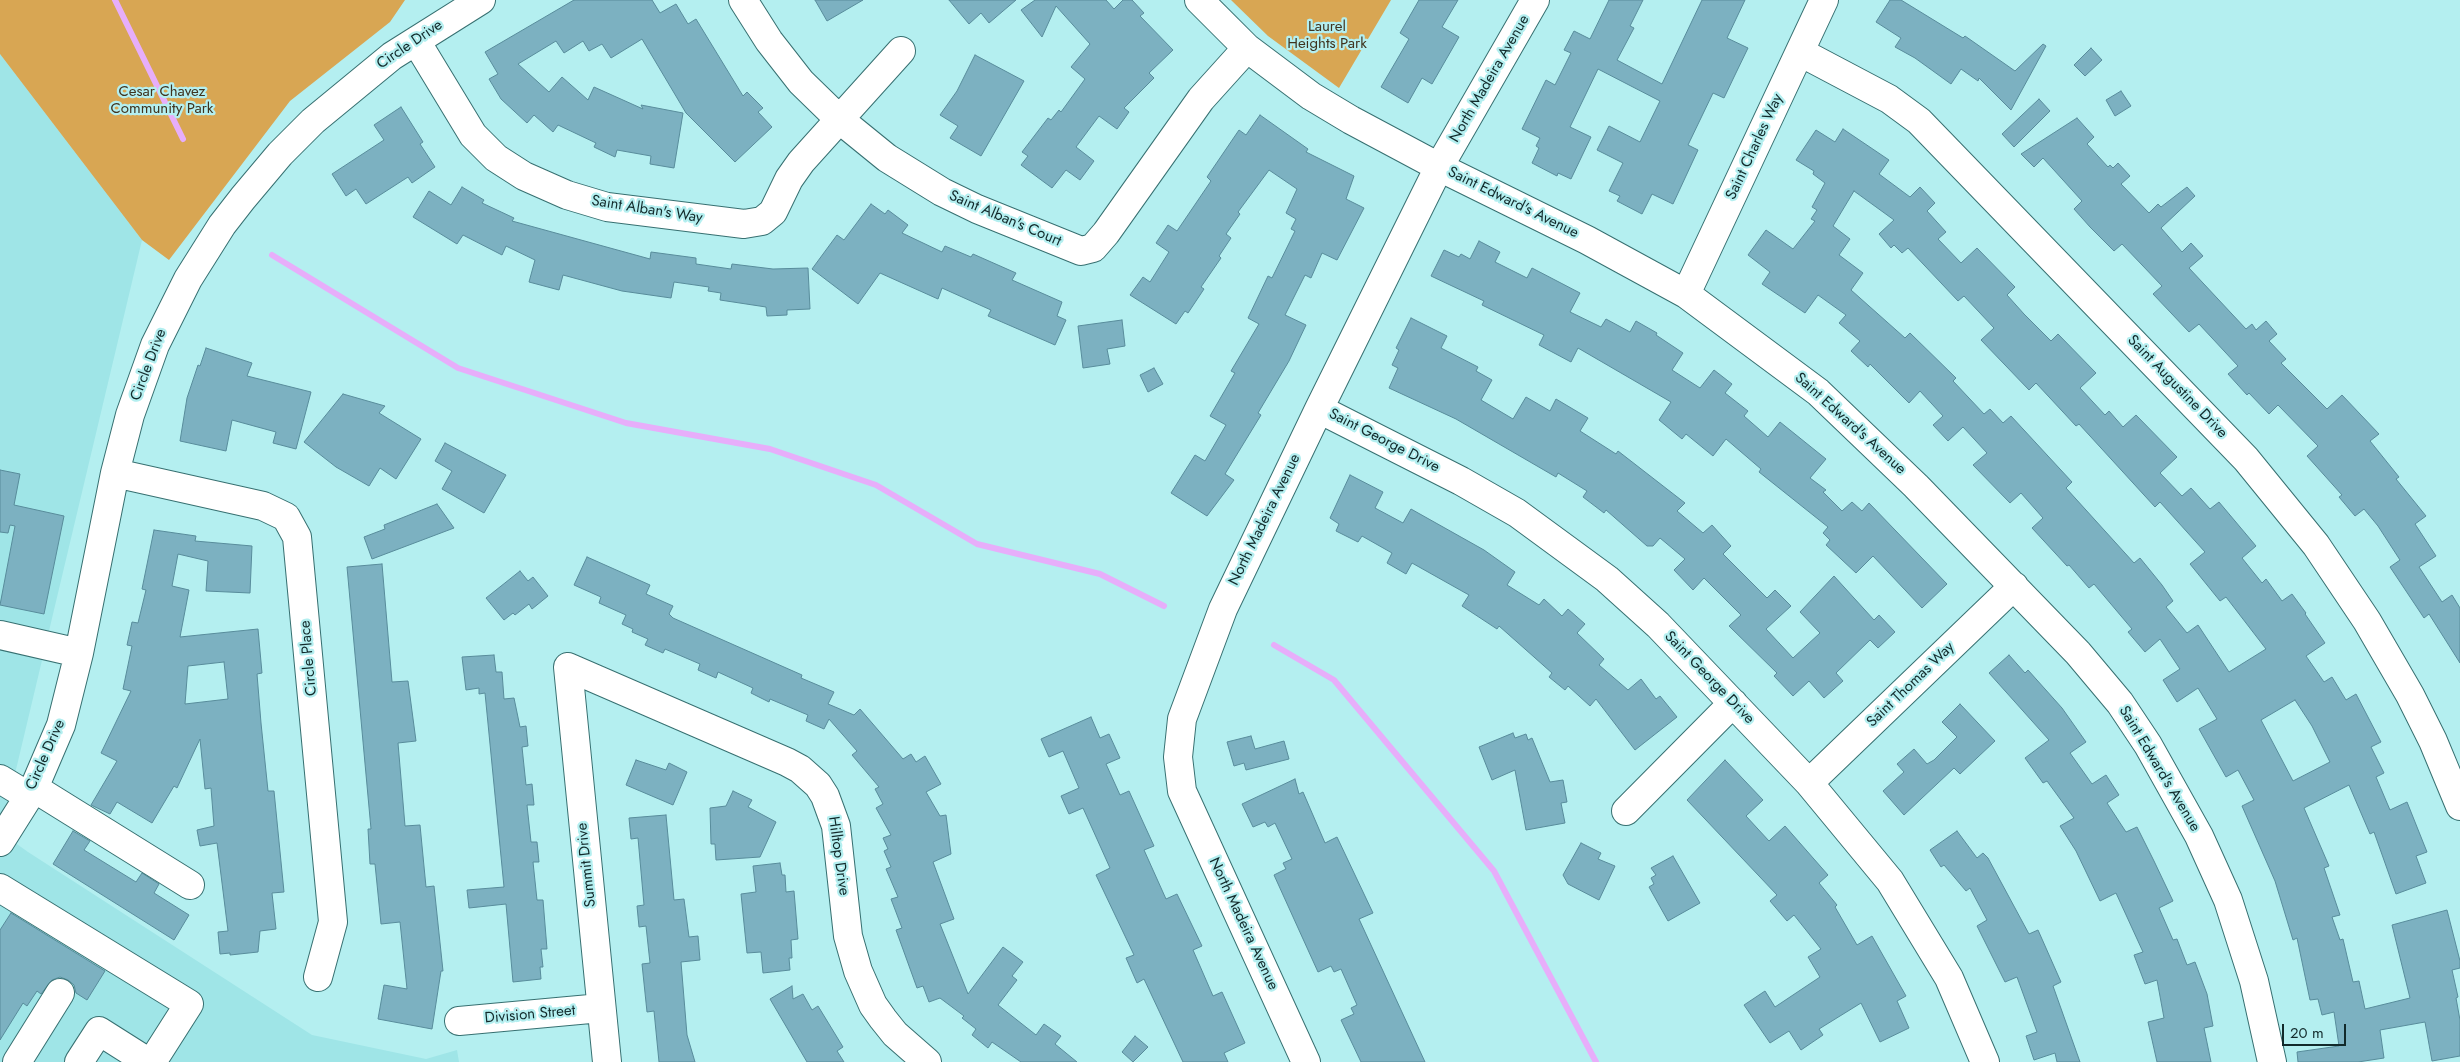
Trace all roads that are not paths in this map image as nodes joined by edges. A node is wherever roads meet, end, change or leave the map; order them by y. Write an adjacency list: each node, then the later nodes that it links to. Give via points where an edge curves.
1 (481, 0): 6 (street, Circle Drive)
2 (743, 0): 10 (street, Saint Alban's Court, via 786,64)
3 (1199, 0): 7 (street, Saint Edward's Avenue)
4 (1535, 0): 11 (street, North Madeira Avenue)
5 (1824, 0): 9 (street, Saint Charles Way)
6 (416, 40): 10 (street, Saint Alban's Way, via 462,119 496,158 536,183 607,207 744,224 762,221 777,206 794,172); 14 (street, Circle Drive, via 370,72 313,120 261,176 217,232 188,279 155,344 130,414)
7 (1246, 48): 10 (street, Saint Alban's Court, via 1201,99 1106,233 1087,251 1056,242 942,192 887,158); 11 (street, Saint Edward's Avenue, via 1311,96)
8 (901, 51): 10 (street, Saint Alban's Way)
9 (1800, 52): 12 (street, Saint Charles Way); 23 (street, Saint Augustine Drive, via 1889,98 1919,121 2246,458 2316,545 2367,621 2410,695)
10 (839, 119)
11 (1439, 167): 12 (street, Saint Edward's Avenue, via 1587,240); 13 (street, North Madeira Avenue)
12 (1686, 294): 15 (street, Saint Edward's Avenue, via 1818,392 1864,434)
13 (1319, 409): 19 (street, Saint George Drive, via 1468,485 1565,547 1640,609); 38 (street, North Madeira Avenue, via 1216,626 1182,718 1178,757 1182,791)
14 (115, 473): 17 (street, Circle Drive); 28 (street, Circle Place, via 263,506 286,517 297,538 333,922)
15 (2014, 586): 21 (street, Saint Thomas Way); 39 (street, Saint Edward's Avenue, via 2120,703 2183,805 2213,864 2241,939)
16 (0, 634): 17 (street)
17 (79, 653): 22 (street, Circle Drive, via 61,725)
18 (568, 667): 30 (street, Summit Drive); 37 (street, Hilltop Drive, via 787,762 818,785 826,796 836,826 848,936 858,971 883,1019)
19 (1733, 703): 21 (street, Saint George Drive); 24 (street)
20 (0, 780): 22 (street)
21 (1809, 783): 32 (street, Saint George Drive, via 1871,856 1906,904 1949,978)
22 (31, 792): 25 (street, Circle Drive); 26 (street)
23 (2460, 806)
24 (1626, 811)
25 (0, 842)
26 (190, 885)
27 (0, 888): 35 (street, via 189,1004)
28 (318, 977)
29 (60, 993): 33 (street)
30 (601, 1008): 31 (street, Division Street); 36 (street, Summit Drive)
31 (458, 1021)
32 (1980, 1061)
33 (17, 1062)
34 (79, 1062): 35 (street, via 99,1031)
35 (150, 1062)
36 (607, 1062)
37 (927, 1062)
38 (1306, 1062)
39 (2272, 1062)

